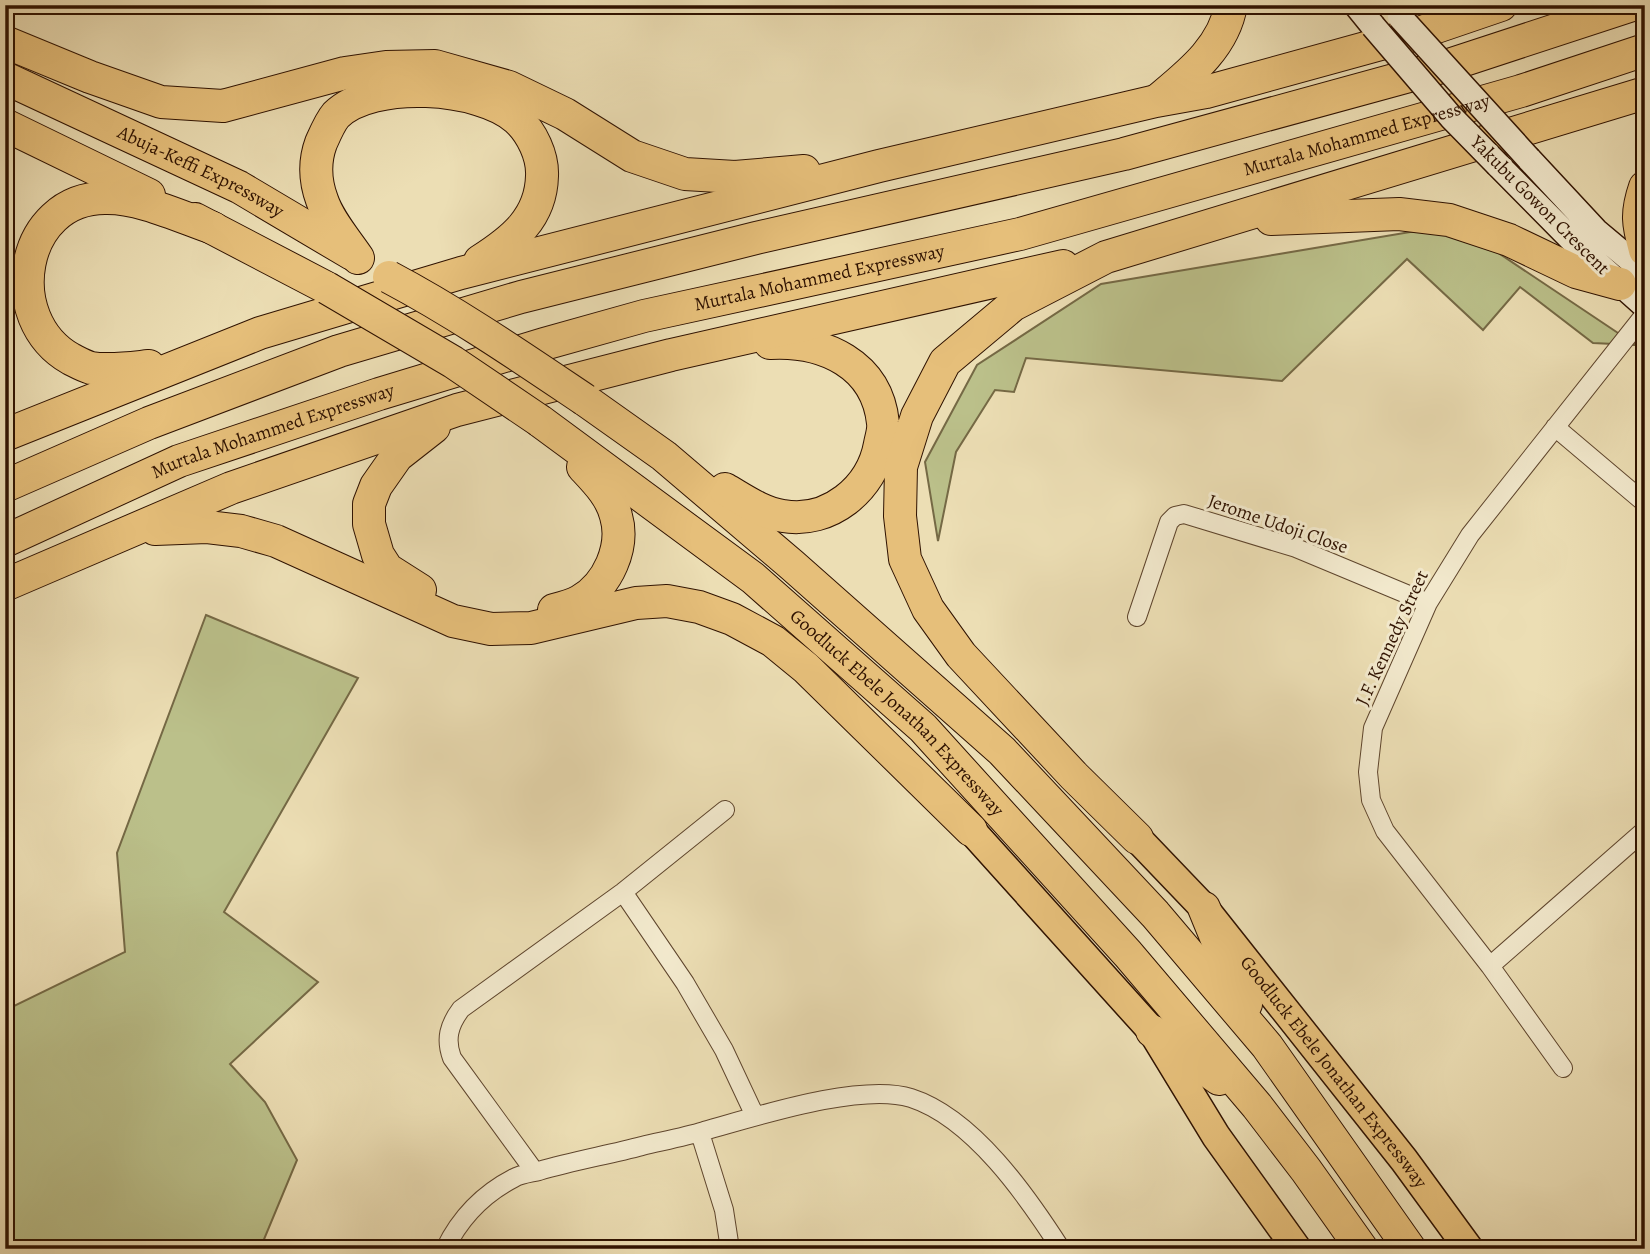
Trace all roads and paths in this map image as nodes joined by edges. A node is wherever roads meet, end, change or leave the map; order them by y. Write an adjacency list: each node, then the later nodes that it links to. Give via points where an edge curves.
1 (1231, 5): 14 (highway, via 1223,31 1198,67)
2 (1356, 5): 25 (main road, Yakubu Gowon Crescent, bridge, via 1451,117 1579,247)
3 (1502, 5): 12 (highway, via 1413,35)
4 (1632, 5): 10 (highway)
5 (1395, 11): 25 (main road, Yakubu Gowon Crescent, bridge, via 1596,231)
6 (5, 42): 16 (highway, via 161,102 223,106 345,73 386,66 435,66 509,87 565,114 632,156 685,174 736,177)
7 (1645, 50): 11 (highway, Murtala Mohammed Expressway)
8 (5, 78): 22 (highway, Abuja-Keffi Expressway, via 239,187)
9 (1645, 78): 11 (highway)
10 (1366, 87): 12 (highway); 32 (highway, via 1088,163 521,297 339,351)
11 (1521, 91): 30 (highway, Murtala Mohammed Expressway, via 1020,234 644,316)
12 (1206, 92): 14 (highway)
13 (1645, 93): 18 (highway)
14 (1156, 101): 16 (highway)
15 (5, 125): 19 (highway)
16 (879, 166): 23 (highway)
17 (1645, 187): 20 (highway, via 1638,216)
18 (1228, 220): 21 (highway); 25 (highway, via 1399,214 1449,220 1509,240 1576,272)
19 (213, 228): 29 (highway, via 133,201 104,198 78,203 55,217 37,236 26,262 26,303 34,326 54,350 88,367 112,370); 33 (highway, Goodluck Ebele Jonathan Expressway, bridge, via 453,362)
20 (1645, 250)
21 (1106, 257): 28 (highway, Murtala Mohammed Expressway); 51 (highway, via 1013,305 945,362 917,416 901,467 900,516 905,559 928,609 961,655)
22 (358, 258): 23 (highway, via 329,215 316,179 316,155 336,115 360,100 389,92 456,95 493,105 517,119 535,143 543,165 536,208 526,226); 24 (highway, Abuja-Keffi Expressway)
23 (461, 273): 29 (highway, via 260,333)
24 (389, 276): 37 (highway, Goodluck Ebele Jonathan Expressway, bridge, via 475,328)
25 (1632, 278): 26 (main road, Yakubu Gowon Crescent)
26 (1645, 306)
27 (1645, 314): 34 (street, J.F. Kennedy Street)
28 (671, 355): 31 (highway, Murtala Mohammed Expressway); 37 (highway, via 792,342 831,353 858,368 876,395 884,425 878,456 863,484 841,504 813,516 785,517 758,508)
29 (182, 362): 35 (highway)
30 (379, 394): 38 (highway); 42 (highway, Murtala Mohammed Expressway, via 179,461)
31 (457, 410): 33 (highway, via 397,456 376,486 369,504 369,524 387,569 429,595 488,614 557,609 580,601 599,586 612,564 618,539 610,499); 38 (highway, Murtala Mohammed Expressway)
32 (149, 423): 36 (highway); 39 (highway)
33 (545, 425): 46 (highway, Goodluck Ebele Jonathan Expressway, via 752,578)
34 (1555, 427): 40 (street); 44 (street, J.F. Kennedy Street, via 1470,535)
35 (5, 435)
36 (5, 452)
37 (664, 456): 47 (highway, Goodluck Ebele Jonathan Expressway)
38 (270, 475): 41 (highway, Murtala Mohammed Expressway)
39 (5, 486)
40 (1645, 503)
41 (132, 531): 43 (highway, Murtala Mohammed Expressway); 49 (highway, via 180,527 241,531 276,541 453,621 491,629 531,628 636,603 667,601 699,607 772,641 806,668)
42 (5, 541)
43 (5, 585)
44 (1429, 603): 45 (street, Jerome Udoji Close, via 1296,548 1184,514 1168,522); 54 (street, J.F. Kennedy Street, via 1373,728 1368,772 1371,800 1385,831)
45 (1137, 617)
46 (923, 728): 49 (highway); 58 (highway, Goodluck Ebele Jonathan Expressway, via 1128,954)
47 (1002, 751): 51 (highway); 56 (highway, Goodluck Ebele Jonathan Expressway, via 1155,914)
48 (725, 810): 52 (street)
49 (971, 830): 55 (main road, Goodluck Ebele Jonathan Expressway)
50 (1645, 830): 54 (street)
51 (1137, 838): 53 (main road, Goodluck Ebele Jonathan Expressway)
52 (623, 892): 59 (street, via 685,983); 61 (street, via 461,1009 452,1021 447,1045 452,1058)
53 (1204, 908): 56 (highway); 68 (main road, Goodluck Ebele Jonathan Expressway)
54 (1490, 966): 57 (street, J.F. Kennedy Street)
55 (1152, 1031): 58 (highway); 65 (main road, Goodluck Ebele Jonathan Expressway, via 1216,1136)
56 (1267, 1045): 67 (highway, Goodluck Ebele Jonathan Expressway)
57 (1563, 1068)
58 (1257, 1106): 66 (highway, Goodluck Ebele Jonathan Expressway)
59 (755, 1116): 60 (street); 64 (street, via 859,1095 897,1095 929,1105 957,1122 1000,1165)
60 (700, 1133): 61 (street); 63 (street, via 724,1210)
61 (535, 1172): 62 (street, via 515,1177 472,1208)
62 (445, 1249)
63 (730, 1249)
64 (1061, 1249)
65 (1297, 1249)
66 (1362, 1249)
67 (1410, 1249)
68 (1469, 1249)

